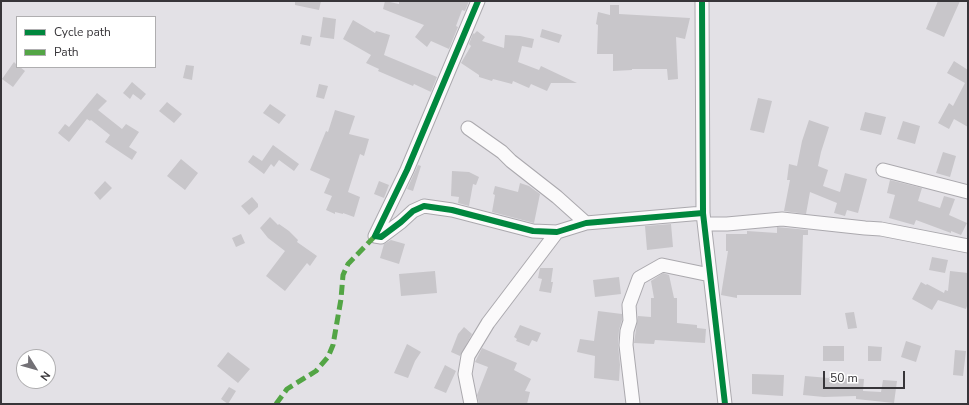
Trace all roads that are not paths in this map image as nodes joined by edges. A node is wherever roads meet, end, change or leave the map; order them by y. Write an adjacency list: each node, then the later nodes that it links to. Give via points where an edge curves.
1 (478, 1): 8 (street, via 407,170 375,236 381,237 419,208 428,205 533,231)
2 (702, 1): 6 (street)
3 (468, 128): 7 (street, via 502,152)
4 (883, 170): 5 (street)
5 (968, 192)
6 (704, 219): 7 (street); 9 (street, via 727,224 782,219 881,229); 10 (street)
7 (586, 223): 8 (street)
8 (556, 232): 11 (street, via 488,323 468,356 466,374)
9 (968, 246)
10 (710, 275): 12 (street, via 662,265 639,278 629,305 630,321 626,345); 13 (street)
11 (471, 404)
12 (632, 404)
13 (725, 404)

